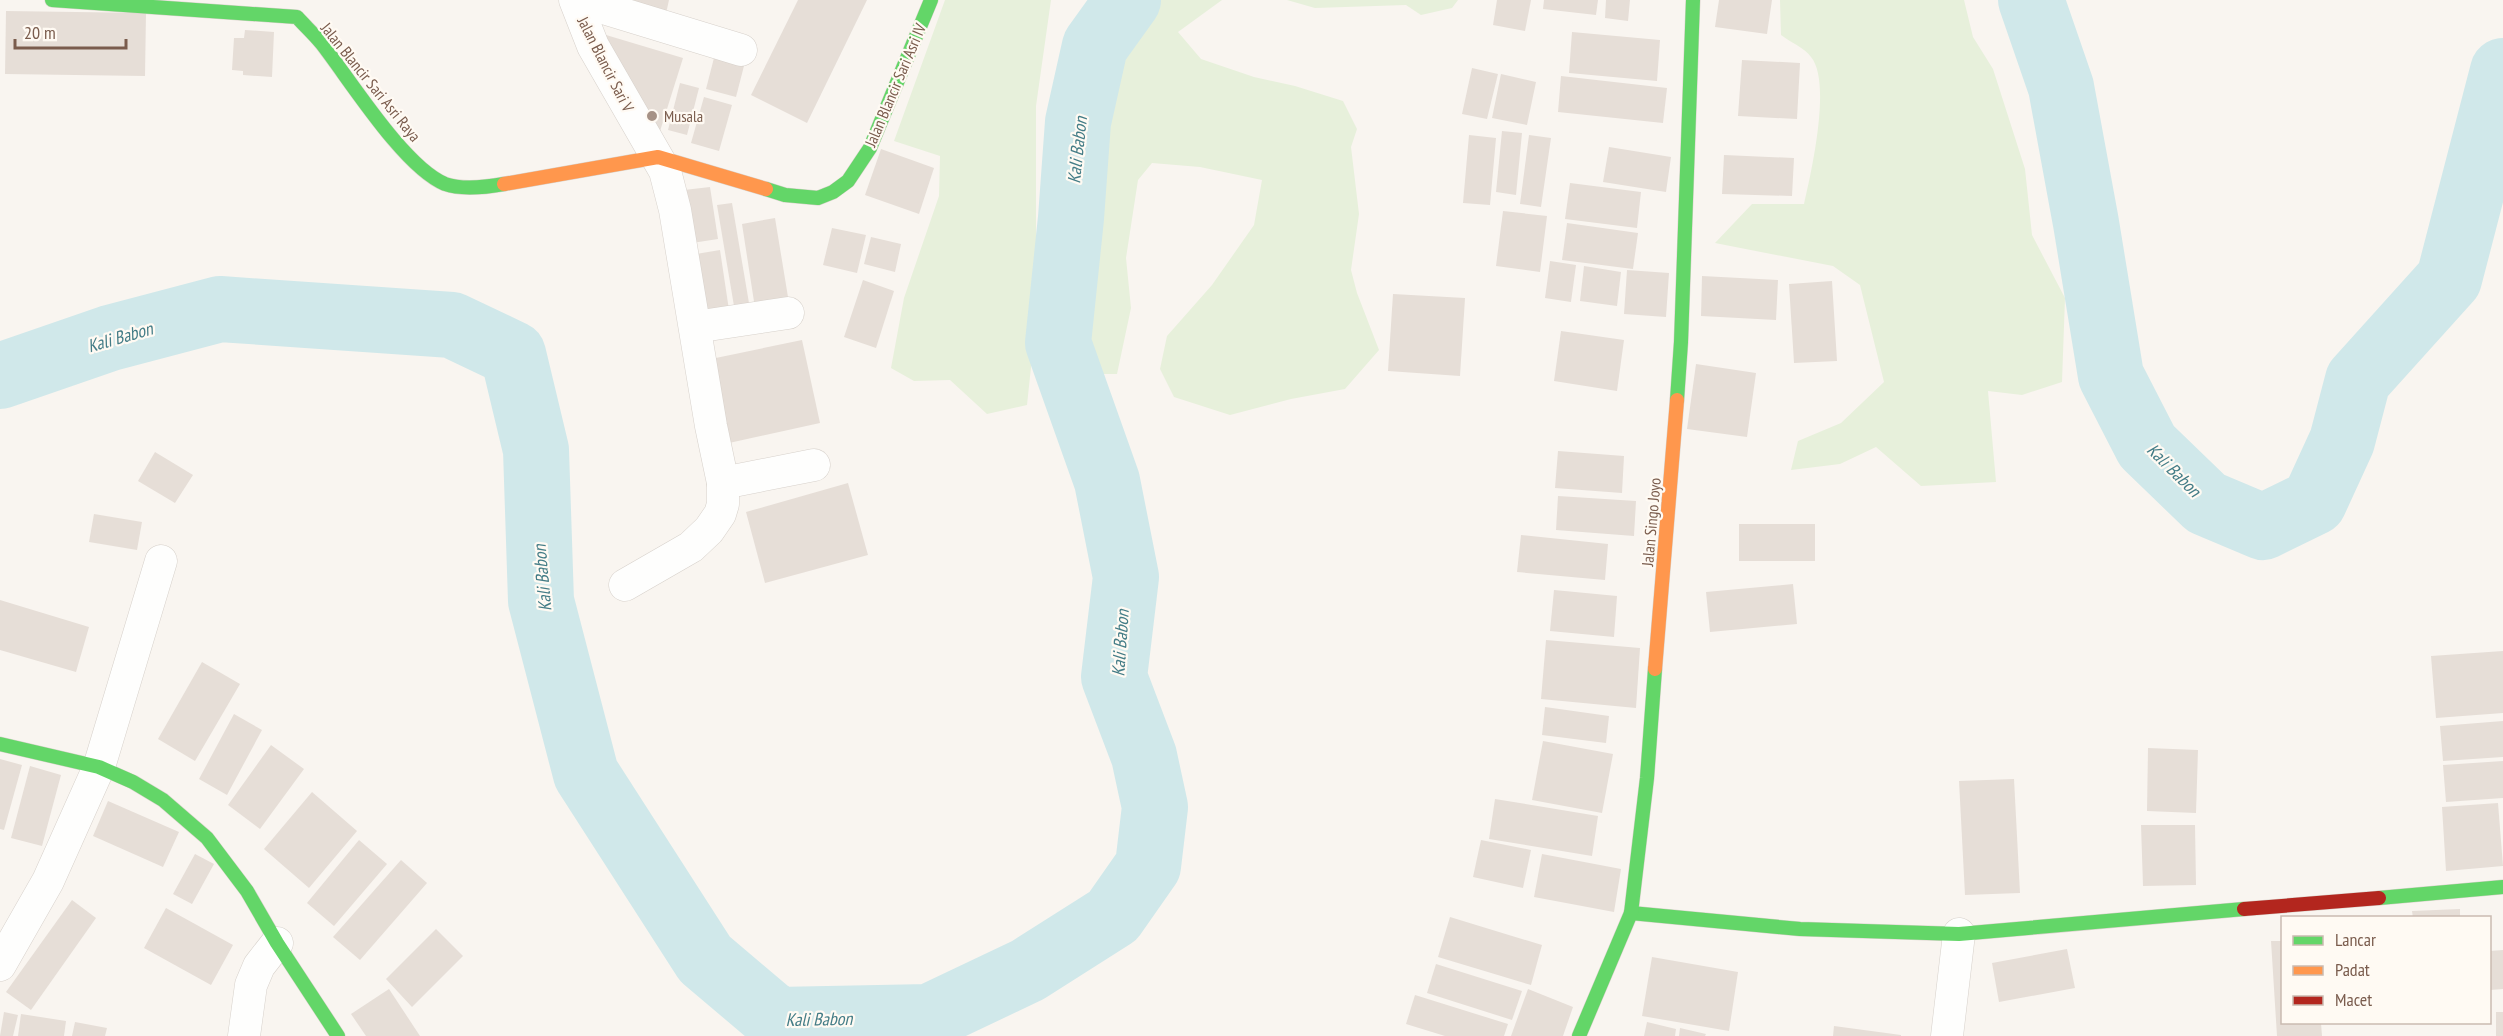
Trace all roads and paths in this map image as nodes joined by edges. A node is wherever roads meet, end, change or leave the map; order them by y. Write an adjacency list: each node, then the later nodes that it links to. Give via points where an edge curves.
1 (52, 0): 5 (street, Jalan Blancir Sari Asri Raya)
2 (576, 0): 7 (street); 8 (street, Jalan Blancir Sari V, via 593,46)
3 (931, 0): 8 (street, Jalan Blancir Sari Asri IV, via 870,148 848,181 833,192 818,198 785,195)
4 (1693, 0): 18 (street, Jalan Singo Joyo, via 1681,342 1647,778)
5 (161, 3): 6 (street, Jalan Blancir Sari Asri Raya)
6 (298, 8): 8 (street, Jalan Blancir Sari Asri Raya, via 405,152 445,184 497,185)
7 (741, 50)
8 (658, 157): 10 (street, Jalan Blancir Sari V, via 675,210)
9 (788, 313): 10 (street)
10 (695, 327): 12 (street, Jalan Blancir Sari V)
11 (814, 465): 12 (street)
12 (723, 483): 14 (street, Jalan Blancir Sari V, via 723,504 709,530 691,548)
13 (161, 561): 16 (street)
14 (625, 585)
15 (0, 744): 16 (street)
16 (99, 767): 20 (street, via 163,800 207,838 247,891); 21 (street, via 48,881)
17 (2503, 887): 19 (street)
18 (1631, 913): 19 (street, via 1800,929); 24 (street, Jalan Singo Joyo)
19 (1959, 933): 25 (street)
20 (277, 943): 22 (street, via 259,966 251,985); 23 (street)
21 (0, 965)
22 (244, 1036)
23 (338, 1036)
24 (1580, 1036)
25 (1947, 1036)

